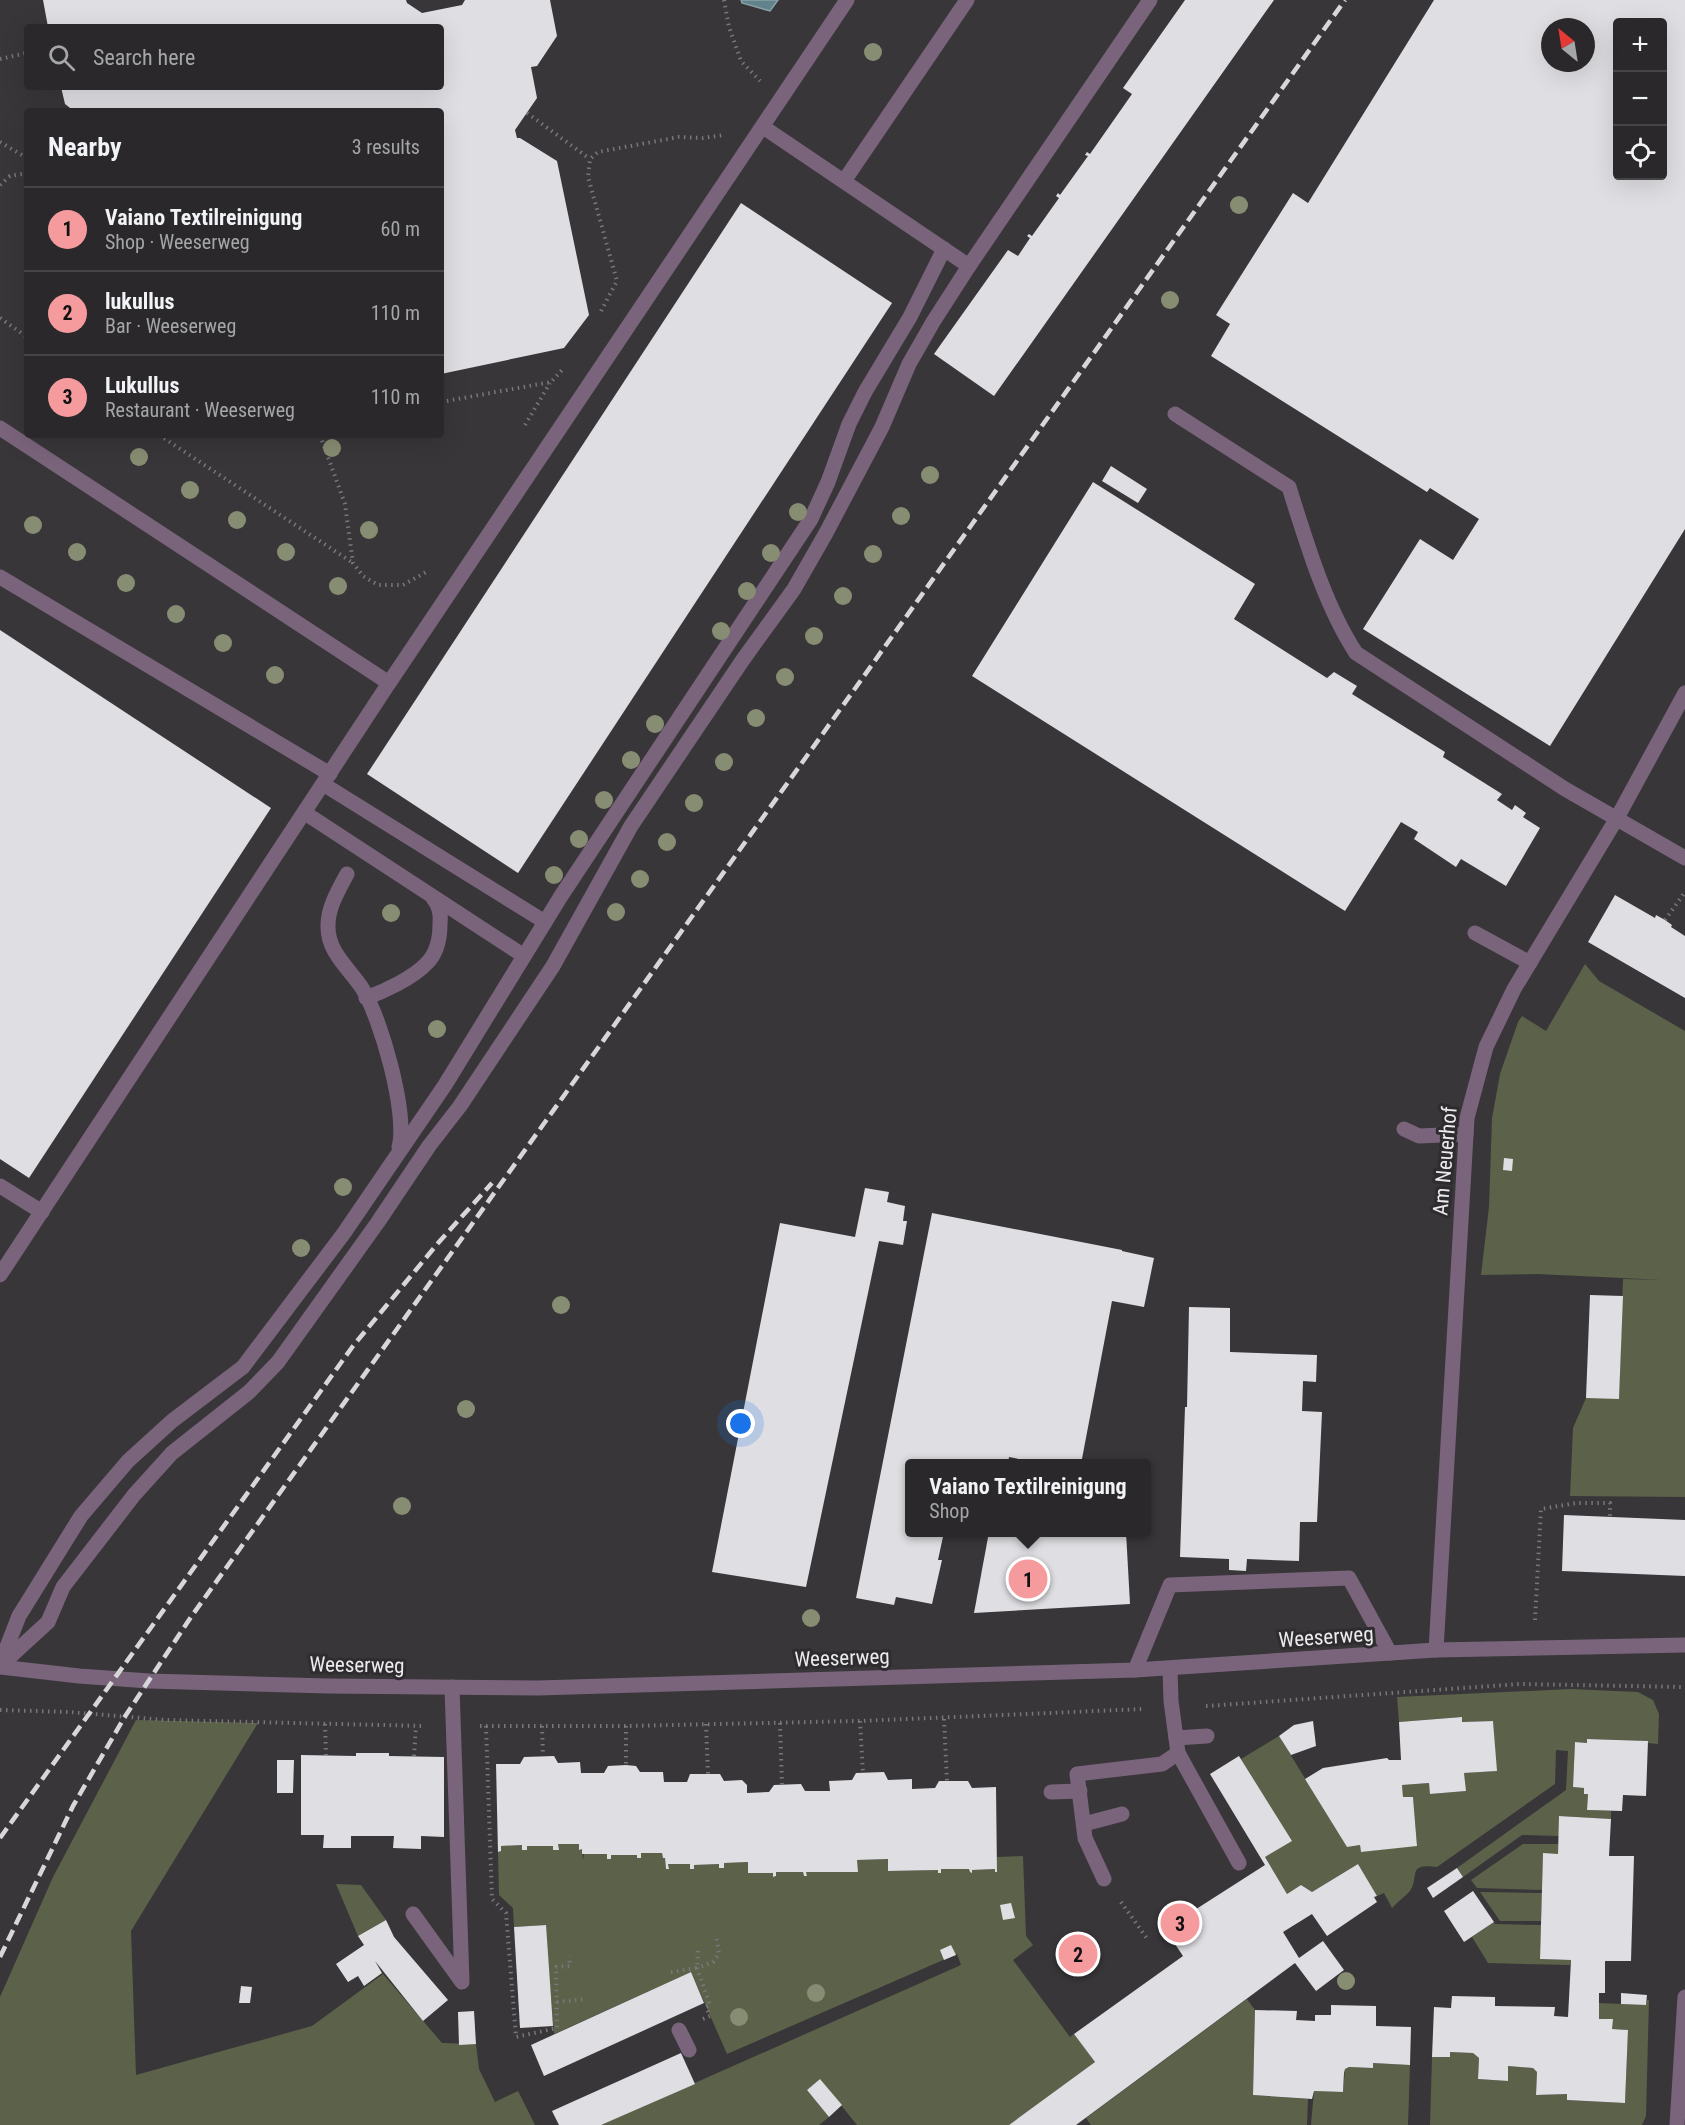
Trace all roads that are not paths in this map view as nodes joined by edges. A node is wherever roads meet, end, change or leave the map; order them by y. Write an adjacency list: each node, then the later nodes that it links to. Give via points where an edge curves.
1 (847, 0): 4 (street)
2 (967, 0): 5 (street)
3 (1150, 0): 7 (street)
4 (763, 127): 5 (street); 11 (street)
5 (844, 181): 6 (street)
6 (944, 249): 7 (street); 19 (street, via 849,424 811,519)
7 (969, 266): 33 (street, via 909,364 882,427 794,589 631,826 553,966 460,1106 278,1362 249,1392 172,1453 141,1486 63,1587 48,1622)
8 (1175, 414): 15 (street, via 1289,487 1341,631 1356,653 1565,789)
9 (2, 434): 11 (street)
10 (0, 577): 13 (street)
11 (389, 683): 13 (street)
12 (1685, 693): 15 (street, Am Neuerhof)
13 (326, 779): 14 (street); 19 (street)
14 (304, 813): 18 (street); 28 (street)
15 (1617, 818): 16 (street); 22 (street, Am Neuerhof)
16 (1685, 858)
17 (347, 874): 23 (street, via 328,926 333,949)
18 (432, 897): 21 (street); 23 (street, via 441,918 440,940 428,963 383,992)
19 (545, 922): 21 (street)
20 (1475, 933): 22 (street)
21 (524, 956): 26 (street, via 445,1085)
22 (1530, 963): 25 (street, Am Neuerhof, via 1486,1047)
23 (366, 998): 26 (street, via 376,1017 394,1082 402,1136)
24 (1404, 1129): 25 (street, via 1419,1136)
25 (1466, 1134): 31 (street, Am Neuerhof)
26 (397, 1154): 33 (street, via 314,1274 243,1367 172,1421 128,1461 81,1516 19,1616)
27 (0, 1186): 28 (street)
28 (42, 1212): 29 (street)
29 (0, 1275)
30 (1685, 1645): 31 (street, Weeserweg)
31 (1436, 1650): 32 (street, Weeserweg)
32 (1390, 1653): 34 (street, Weeserweg); 35 (street, via 1349,1578 1170,1585)
33 (0, 1666): 36 (street, Weeserweg, via 149,1681)
34 (1170, 1669): 35 (street, Weeserweg); 38 (street)
35 (1135, 1670): 36 (street, Weeserweg, via 538,1688)
36 (452, 1687): 45 (street, via 462,1982)
37 (1207, 1736): 38 (street)
38 (1177, 1746): 39 (street, via 1162,1764 1077,1774); 43 (street)
39 (1080, 1791): 40 (street); 42 (street)
40 (1051, 1792)
41 (1122, 1814): 42 (street)
42 (1084, 1824): 44 (street, via 1085,1838)
43 (1230, 1856)
44 (1104, 1879)
45 (413, 1914)
46 (1685, 1997): 49 (street)
47 (679, 2030): 48 (street)
48 (689, 2050)
49 (1677, 2125)

